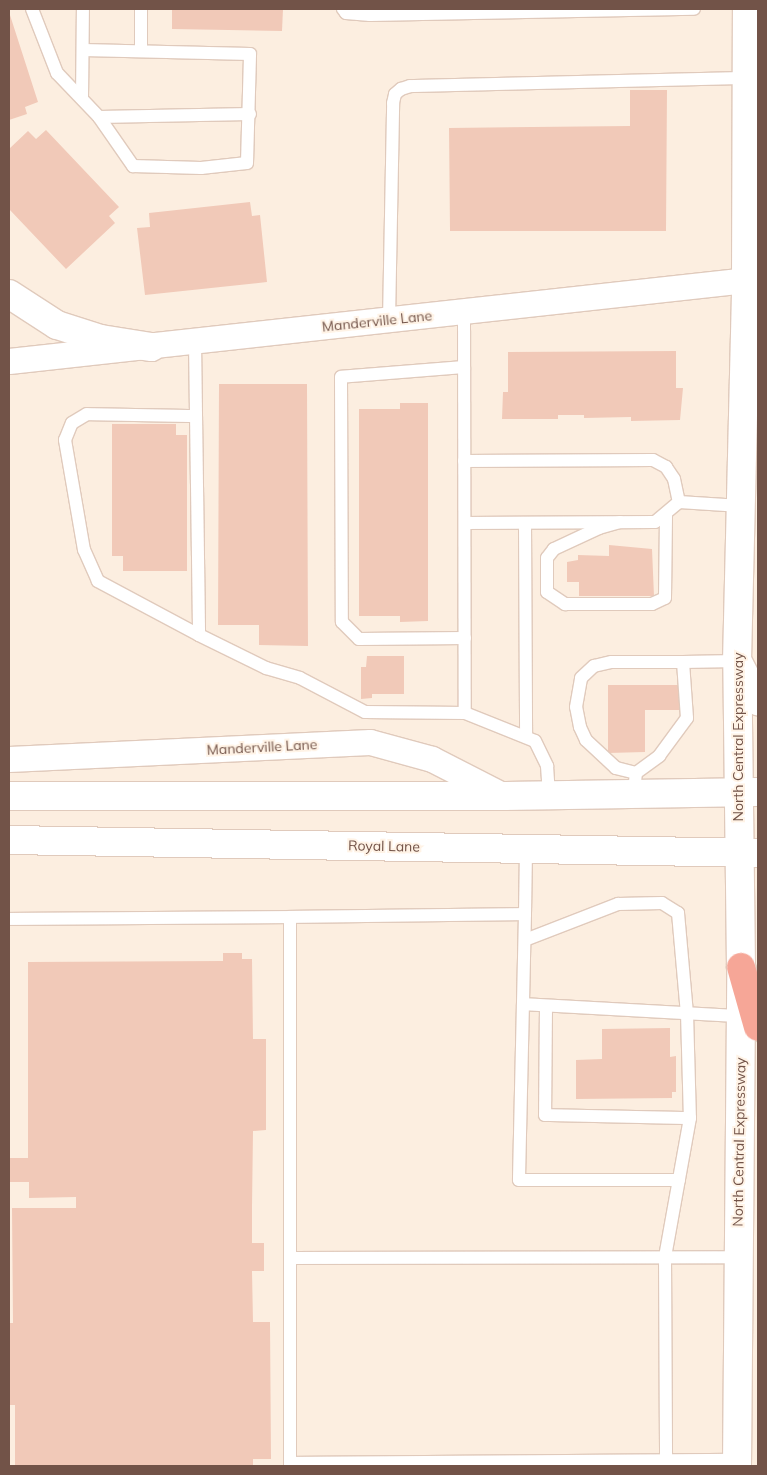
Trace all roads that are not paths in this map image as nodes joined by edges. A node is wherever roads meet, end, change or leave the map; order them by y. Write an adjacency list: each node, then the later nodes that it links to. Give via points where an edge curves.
1 (32, 9): 11 (lane, via 57,73)
2 (83, 9): 8 (lane)
3 (141, 9): 9 (lane)
4 (343, 9): 7 (lane, via 346,13)
5 (694, 9): 7 (lane)
6 (747, 9): 10 (main road, North Central Expressway)
7 (399, 12)
8 (82, 50): 9 (lane); 11 (lane)
9 (141, 51): 12 (lane, via 250,54)
10 (746, 78): 14 (main road, North Central Expressway); 17 (lane, via 410,86 401,89 392,103)
11 (82, 98): 13 (lane)
12 (250, 114): 13 (lane); 13 (lane, via 247,163 202,168 133,166)
13 (99, 117)
14 (746, 280): 16 (street, Manderville Lane); 25 (main road, North Central Expressway)
15 (9, 294): 19 (main road, via 57,325 101,339)
16 (464, 312): 17 (street, Manderville Lane); 21 (lane)
17 (389, 320): 18 (street, Manderville Lane)
18 (195, 342): 19 (street, Manderville Lane); 22 (lane)
19 (151, 346): 20 (street, Manderville Lane)
20 (9, 361)
21 (464, 367): 23 (lane); 31 (lane, via 341,377 341,396 342,622 359,639)
22 (196, 416): 30 (lane); 30 (lane, via 87,414 72,423 65,440 84,550 98,581)
23 (464, 461): 24 (lane, via 653,460 666,467 674,479); 28 (lane)
24 (679, 502): 25 (lane); 26 (lane)
25 (741, 506): 32 (main road, North Central Expressway)
26 (666, 516): 27 (lane, via 655,522); 27 (lane, via 665,598 652,604 565,604 547,592 547,558 554,549)
27 (620, 522): 29 (lane)
28 (464, 523): 29 (lane); 31 (lane)
29 (525, 523): 36 (lane)
30 (199, 635): 35 (lane, via 266,668 300,678 365,712)
31 (465, 638): 35 (lane)
32 (737, 660): 33 (lane); 34 (main road); 39 (main road, North Central Expressway)
33 (683, 662): 38 (lane, via 687,718 660,756); 38 (lane, via 612,662 594,666 581,678 576,707 586,740)
34 (758, 701)
35 (465, 713): 36 (lane)
36 (526, 737): 42 (lane, via 535,741 547,766)
37 (9, 759): 41 (street, Manderville Lane, via 370,742 432,759)
38 (634, 783): 39 (main road); 42 (main road)
39 (749, 792): 46 (main road, North Central Expressway)
40 (9, 796): 41 (main road)
41 (504, 796): 42 (main road)
42 (549, 796)
43 (9, 840): 45 (main road, Royal Lane)
44 (9, 844): 47 (main road)
45 (526, 849): 46 (main road, Royal Lane); 48 (lane)
46 (748, 853): 51 (main road, North Central Expressway)
47 (9, 860)
48 (525, 914): 49 (lane); 52 (lane)
49 (290, 917): 50 (lane); 62 (lane)
50 (9, 919)
51 (749, 932): 53 (main road, North Central Expressway)
52 (525, 940): 54 (lane); 56 (lane, via 618,904 642,901 672,906 678,913)
53 (741, 967): 57 (highway)
54 (523, 1004): 55 (lane); 59 (lane, via 519,1180)
55 (546, 1006): 56 (lane); 58 (lane, via 545,1115)
56 (687, 1013): 57 (lane); 58 (lane)
57 (749, 1021): 61 (main road, North Central Expressway)
58 (690, 1118): 59 (lane)
59 (679, 1180): 60 (lane)
60 (665, 1257): 61 (lane); 62 (lane); 63 (lane)
61 (737, 1257): 64 (main road, North Central Expressway)
62 (290, 1258): 65 (lane)
63 (666, 1463): 64 (lane); 65 (lane)
64 (737, 1463)
65 (290, 1464)

